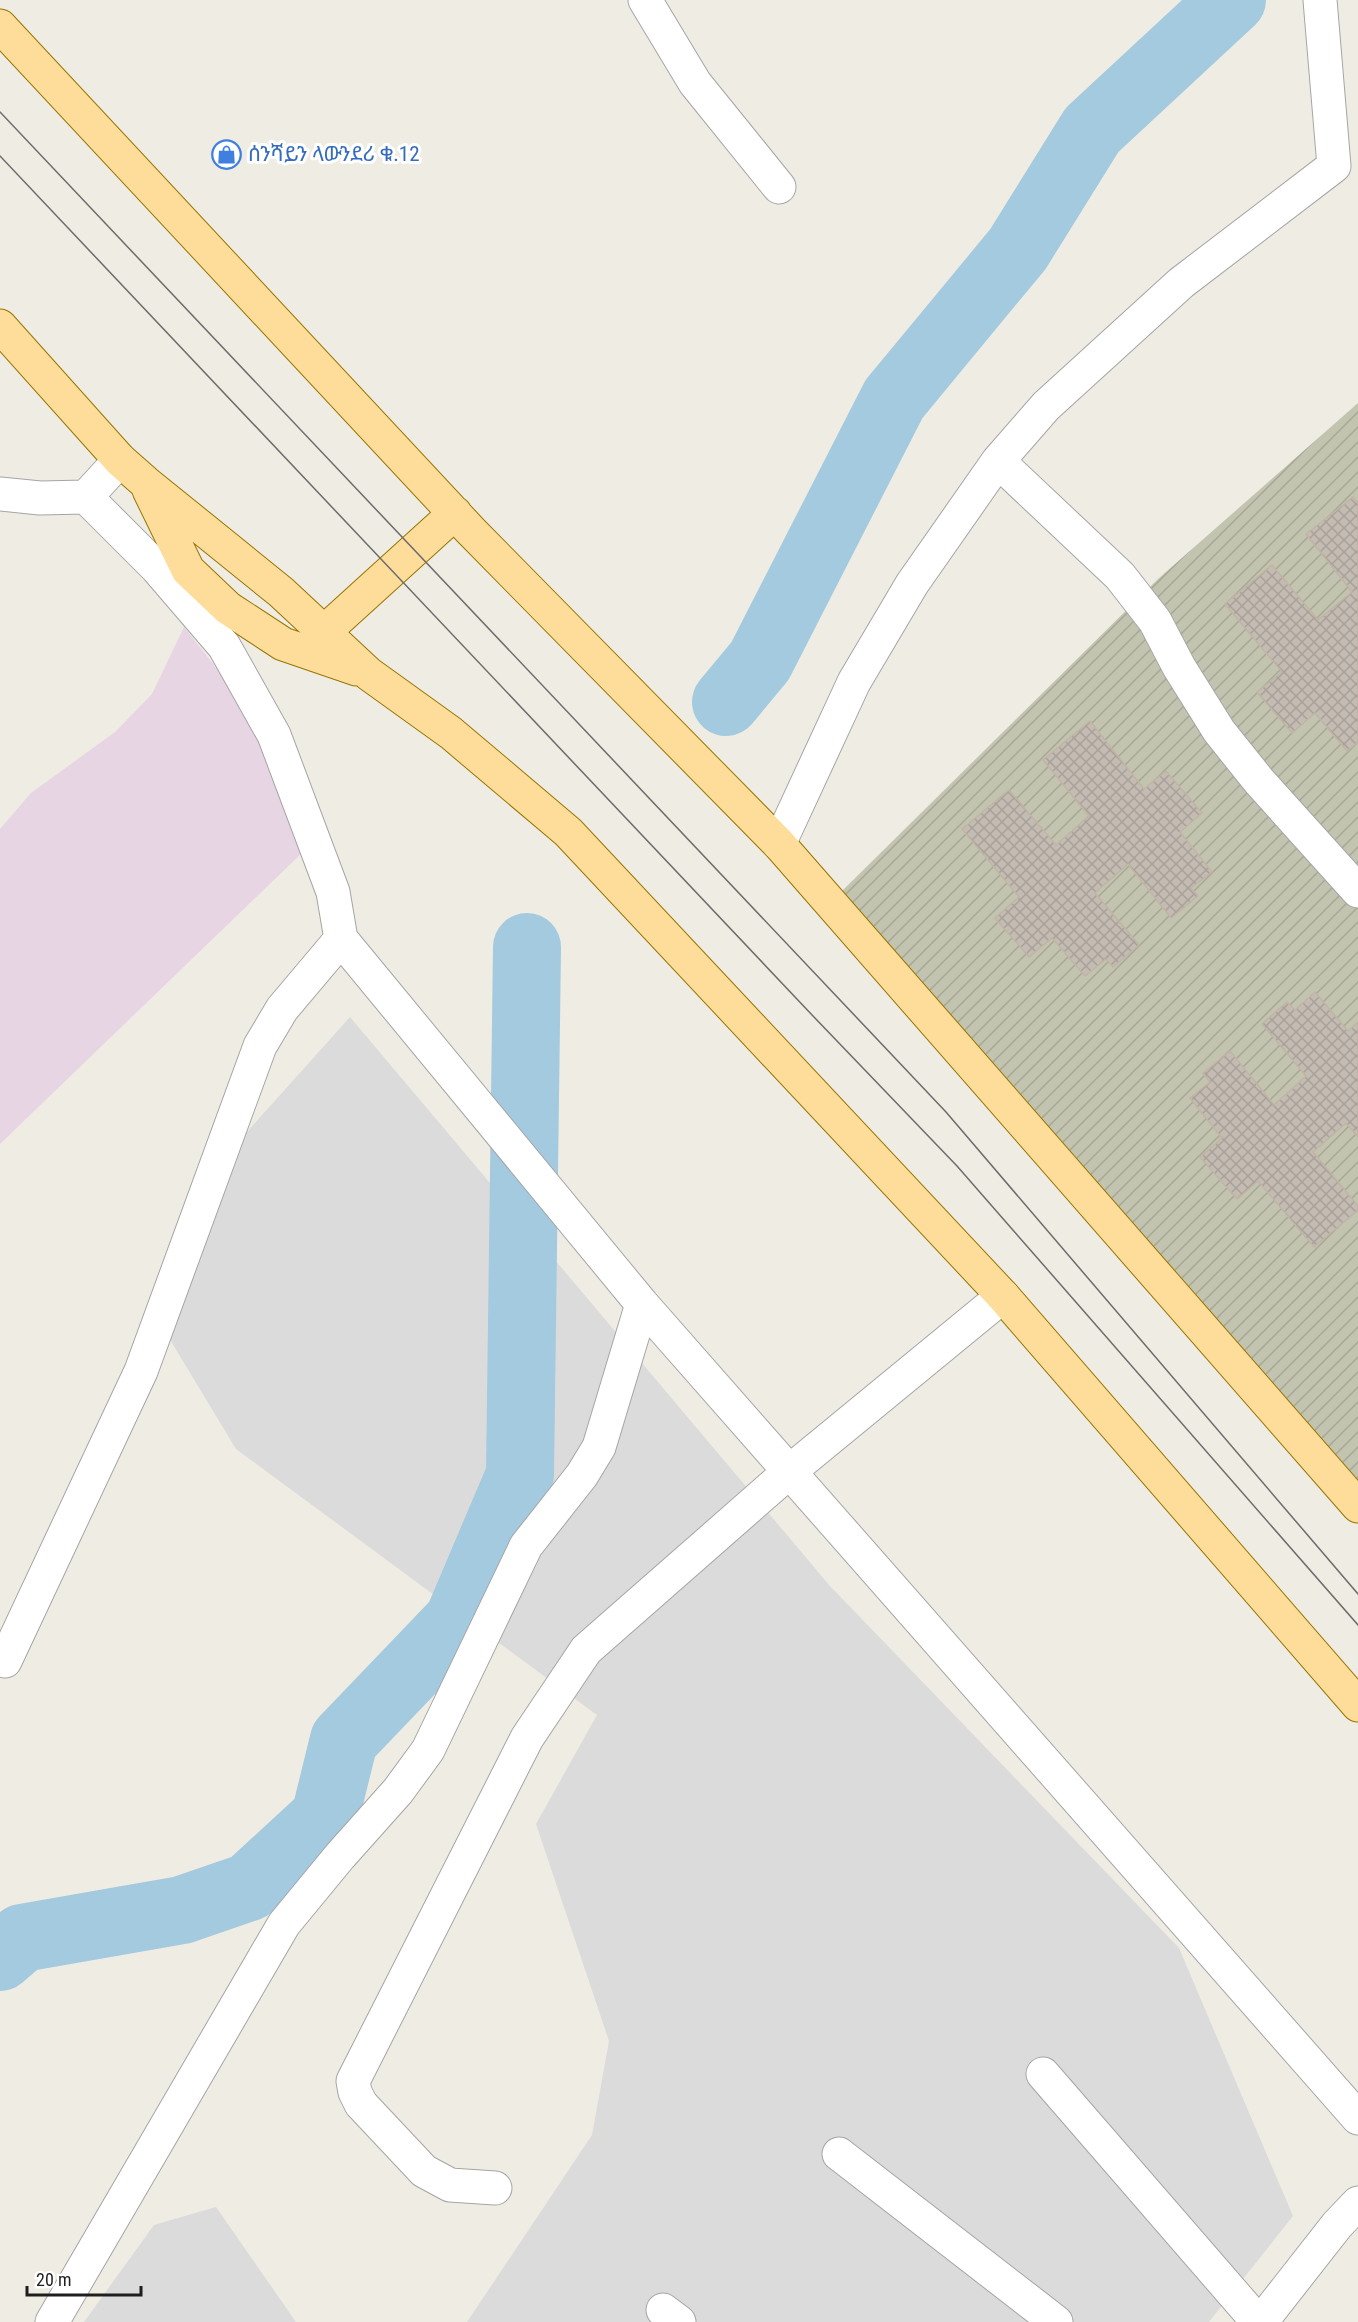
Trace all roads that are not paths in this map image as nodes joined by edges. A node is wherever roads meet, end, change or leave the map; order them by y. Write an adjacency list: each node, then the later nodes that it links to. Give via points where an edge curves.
1 (645, 0): 5 (street, via 695,83)
2 (1320, 12): 4 (street)
3 (0, 26): 12 (main road)
4 (1346, 159): 8 (street, via 1181,283 1046,406)
5 (779, 187)
6 (0, 326): 7 (main road)
7 (120, 460): 9 (main road); 11 (street)
8 (998, 461): 15 (street, via 912,584 854,682); 16 (street, via 1120,576 1155,621 1220,730 1259,781)
9 (145, 482): 13 (main road, via 281,592); 14 (main road, via 188,570 228,608 283,644)
10 (0, 494): 11 (street)
11 (86, 497): 17 (street, via 157,568 224,645 274,735 333,892)
12 (455, 513): 13 (main road); 15 (main road)
13 (324, 632): 14 (main road)
14 (369, 674): 18 (main road, via 451,733 568,832)
15 (779, 844): 21 (main road)
16 (1358, 891)
17 (341, 939): 19 (street); 22 (street, via 282,1009 260,1046 141,1371)
18 (1004, 1296): 20 (street); 23 (main road)
19 (642, 1304): 20 (street); 29 (street, via 599,1447 526,1546 428,1750 398,1791 284,1924)
20 (790, 1471): 25 (street); 27 (street, via 586,1650 527,1738 353,2082 361,2104 424,2171 450,2185)
21 (1358, 1506)
22 (5, 1661)
23 (1358, 1705)
24 (1043, 2074): 31 (street)
25 (1358, 2118)
26 (839, 2154): 30 (street)
27 (495, 2188)
28 (1358, 2203): 31 (street)
29 (52, 2322)
30 (1056, 2322)
31 (1260, 2322)

